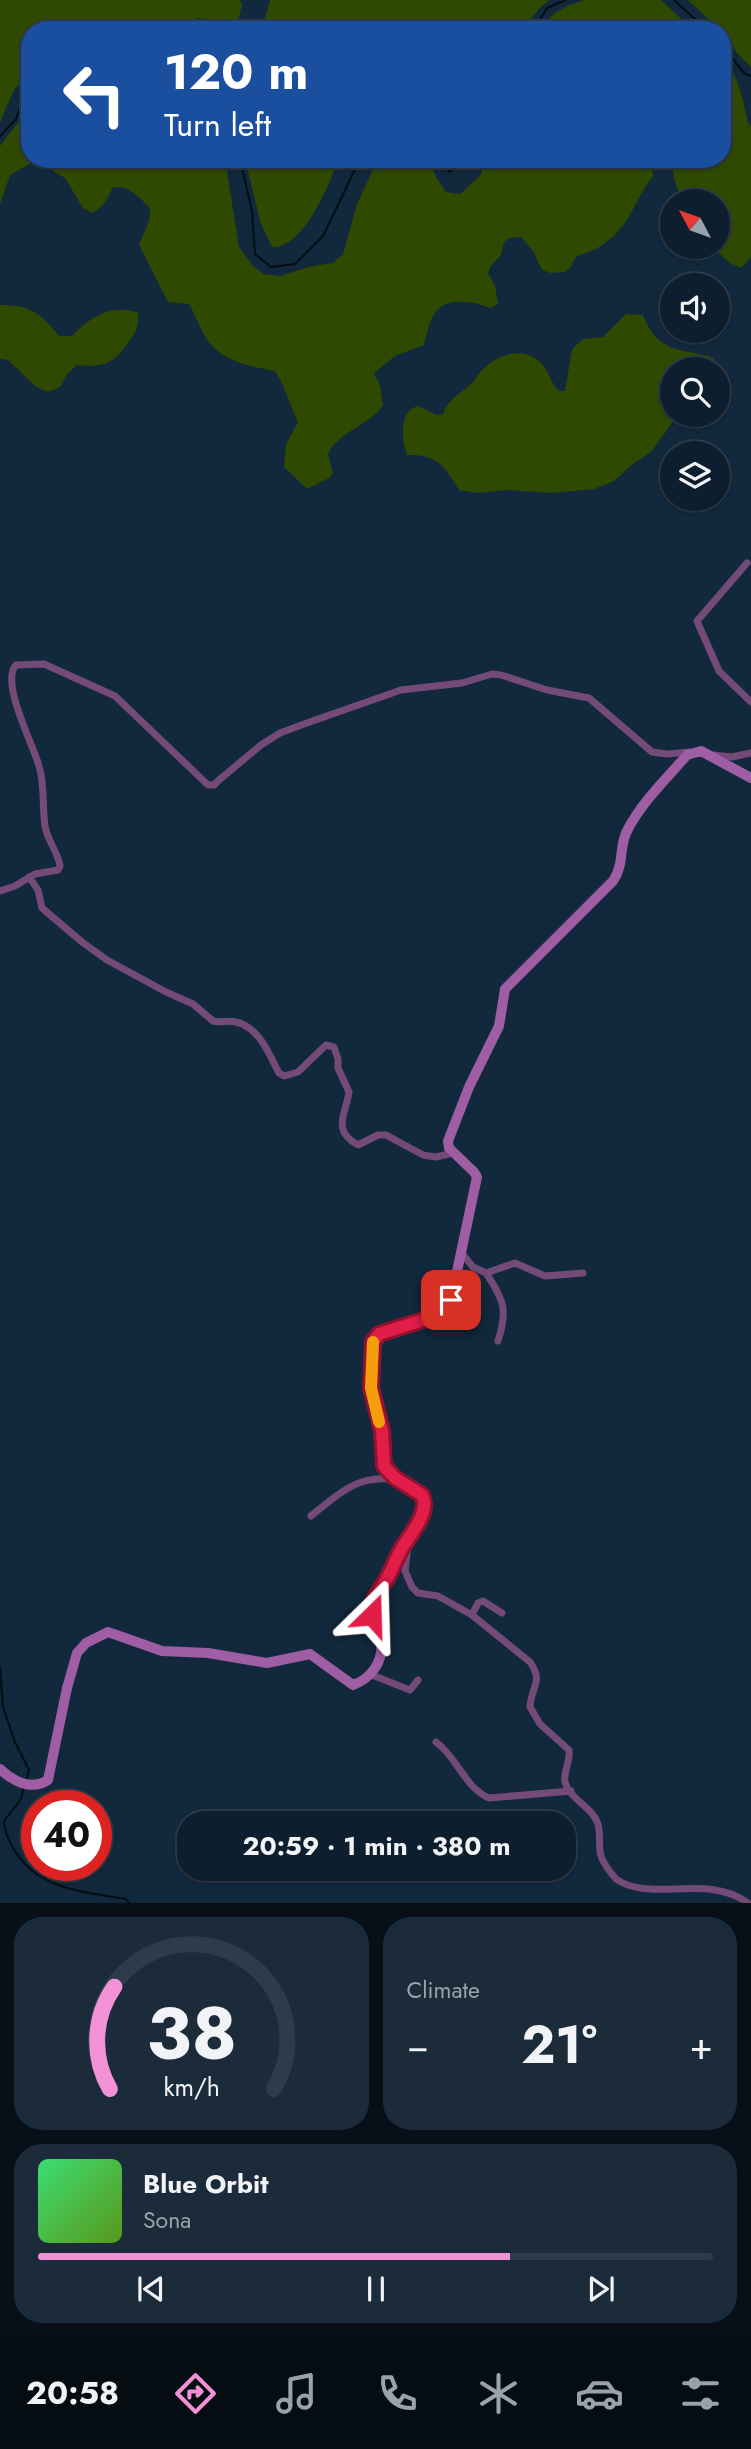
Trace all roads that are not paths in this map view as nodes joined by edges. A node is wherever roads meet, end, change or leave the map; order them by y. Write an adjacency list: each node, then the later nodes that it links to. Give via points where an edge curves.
1 (747, 563): 2 (street, via 696,621 719,671)
2 (751, 702)
3 (694, 751): 5 (street); 7 (street, via 652,752 589,698 492,674 462,683 401,690 280,733 214,785 208,785 115,696 44,664 16,665 10,678 13,700 40,769 45,827 60,866); 9 (street, via 632,822 613,881 505,989 499,1026 448,1141)
4 (751, 753): 5 (street)
5 (712, 755): 6 (street)
6 (751, 778)
7 (29, 877): 8 (street); 9 (street, via 42,908 82,942 107,960 193,1004 213,1021 246,1025 258,1035 284,1076 298,1072 326,1045 334,1047 349,1092 342,1127 354,1143 386,1135 423,1155)
8 (0, 891)
9 (453, 1153): 10 (street, via 477,1177)
10 (460, 1251): 11 (street, via 473,1267); 14 (street, via 447,1307 430,1318 379,1334 373,1342 371,1388 382,1431 382,1458 386,1470)
11 (486, 1273): 12 (street, via 515,1262 545,1276); 13 (street, via 503,1300)
12 (583, 1273)
13 (498, 1341)
14 (399, 1480): 15 (street, via 378,1477 355,1484); 16 (street, via 425,1500)
15 (311, 1516)
16 (410, 1537): 18 (street, via 405,1571 412,1587); 19 (street, via 372,1605 382,1645)
17 (502, 1613): 18 (street, via 484,1601)
18 (472, 1615): 23 (street, via 536,1670 530,1707 540,1724 570,1752 565,1780)
19 (372, 1675): 20 (street, via 410,1690); 22 (street, via 353,1685 310,1654 267,1664 208,1653 162,1651 114,1633 100,1634 77,1653 51,1774 45,1783 19,1784)
20 (418, 1680)
21 (436, 1742): 23 (street, via 472,1786 489,1798)
22 (0, 1769)
23 (571, 1791): 24 (street, via 595,1817 604,1863 626,1890 647,1896 720,1892)
24 (748, 1903)

